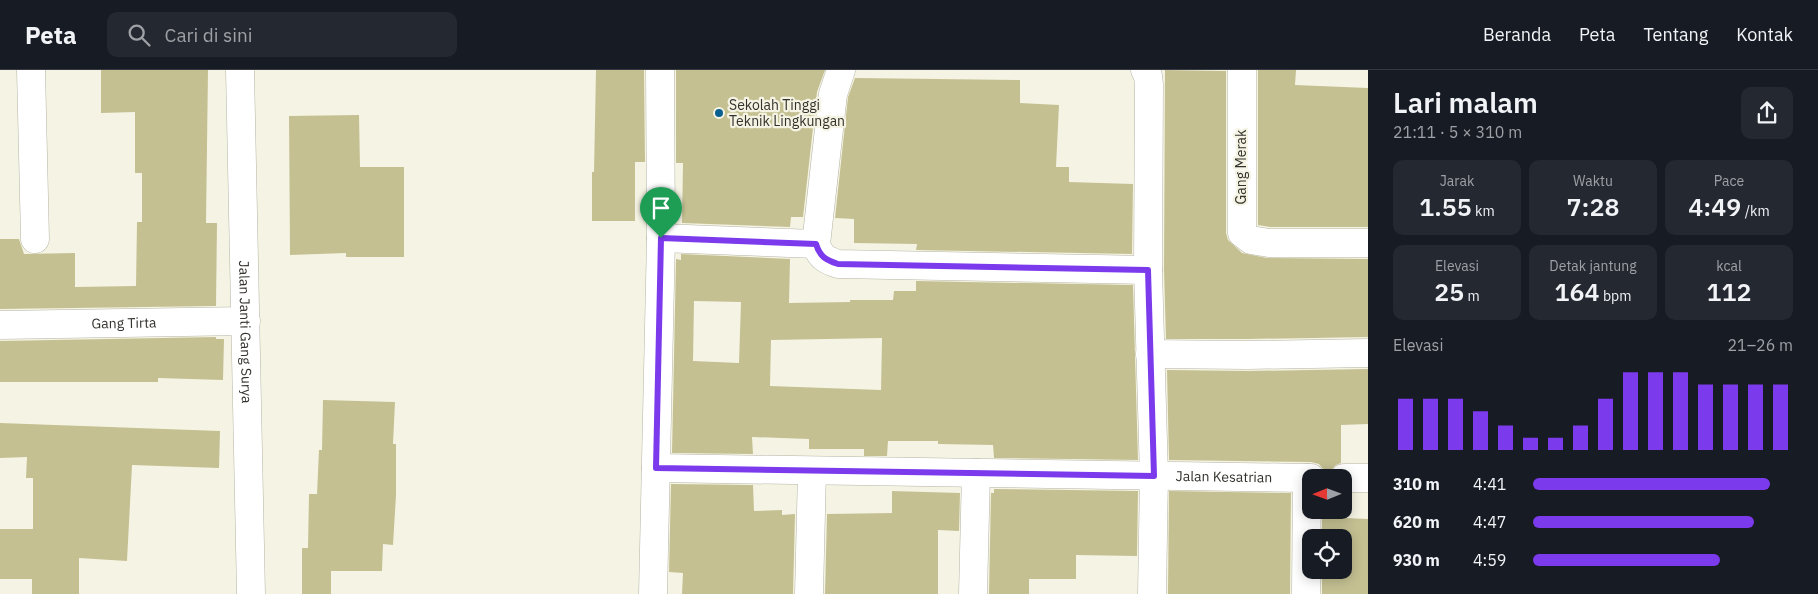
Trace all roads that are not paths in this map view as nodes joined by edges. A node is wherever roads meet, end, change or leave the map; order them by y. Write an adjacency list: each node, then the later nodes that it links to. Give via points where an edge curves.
1 (31, 70): 8 (street)
2 (240, 70): 12 (street, Jalan Janti Gang Surya)
3 (660, 70): 7 (street)
4 (841, 70): 10 (street, via 833,94)
5 (1145, 70): 11 (street, via 1149,85)
6 (1242, 70): 9 (street, Gang Merak, via 1242,234 1246,238 1269,243)
7 (661, 238): 10 (street); 16 (street)
8 (36, 239)
9 (1368, 243)
10 (816, 244): 11 (street, via 826,260 838,264)
11 (1148, 270): 15 (street)
12 (246, 321): 13 (street, Gang Tirta); 24 (street, Jalan Janti Gang Surya)
13 (0, 325)
14 (1368, 353): 15 (street)
15 (1150, 354): 19 (street)
16 (656, 468): 17 (street, Jalan Kesatrian); 25 (street)
17 (812, 471): 18 (street, Jalan Kesatrian); 26 (street)
18 (976, 473): 19 (street, Jalan Kesatrian); 27 (street)
19 (1154, 476): 20 (street, Jalan Kesatrian); 28 (street)
20 (1302, 478)
21 (1352, 478): 22 (street)
22 (1368, 478)
23 (1308, 519): 29 (street)
24 (251, 594)
25 (653, 594)
26 (809, 594)
27 (973, 594)
28 (1152, 594)
29 (1306, 594)

